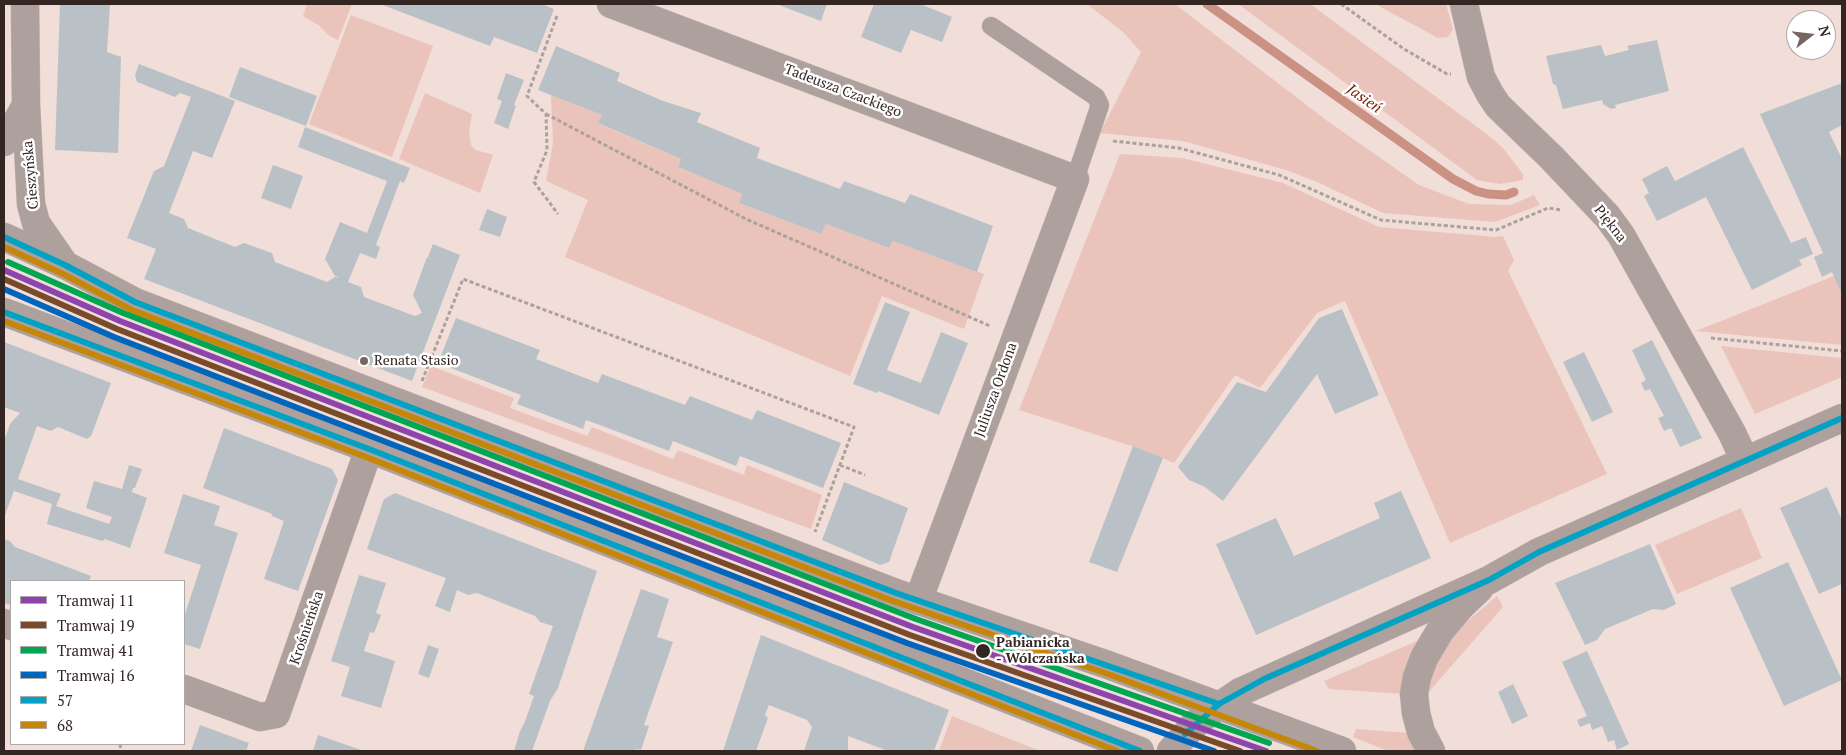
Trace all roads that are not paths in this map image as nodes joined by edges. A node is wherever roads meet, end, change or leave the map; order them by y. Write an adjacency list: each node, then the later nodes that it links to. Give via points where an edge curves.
1 (25, 4): 5 (street, Cieszyńska)
2 (611, 4): 7 (street, Tadeusza Czackiego)
3 (1464, 4): 13 (street, Piękna, via 1481,77 1498,106 1607,216 1621,236)
4 (991, 26): 7 (lane, via 1096,97 1100,105)
5 (26, 105): 6 (street, Cieszyńska); 9 (street, Cieszyńska, via 31,204 36,222)
6 (4, 142)
7 (1075, 179): 15 (street, Juliusza Ordona)
8 (4, 237): 9 (street)
9 (64, 265): 15 (street, via 135,302)
10 (4, 312): 12 (street)
11 (1842, 418): 13 (street)
12 (369, 449): 16 (street, Krośnieńska, via 276,714 260,717); 18 (street)
13 (1744, 460): 14 (street, via 1539,552)
14 (1489, 580): 17 (street, via 1277,674); 21 (street, via 1462,605 1440,632 1419,671 1414,694 1416,713)
15 (918, 601): 17 (street)
16 (185, 689)
17 (1219, 704): 19 (street); 20 (street)
18 (1140, 751)
19 (1171, 751)
20 (1342, 751)
21 (1431, 751)

